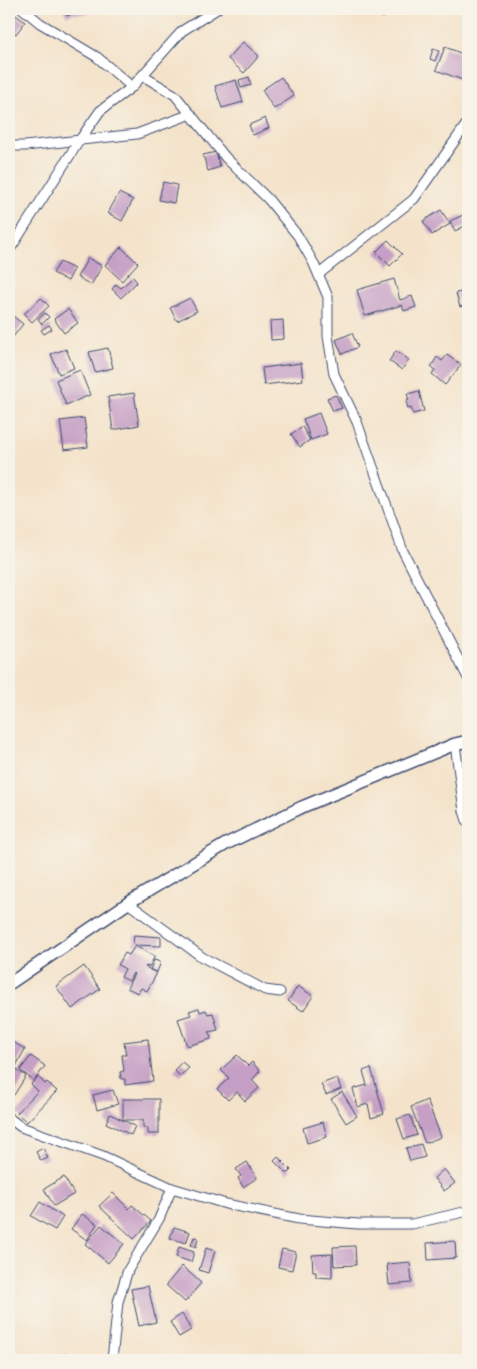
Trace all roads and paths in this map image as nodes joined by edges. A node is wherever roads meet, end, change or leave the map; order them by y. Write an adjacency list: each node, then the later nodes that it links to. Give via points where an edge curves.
1 (23, 9): 4 (street, via 97,57)
2 (217, 9): 3 (street, via 182,31)
3 (143, 76): 4 (street); 5 (street, via 175,95)
4 (132, 87): 7 (street, via 100,111)
5 (191, 114): 7 (street, via 137,134); 10 (street, via 226,158 268,199 298,236)
6 (468, 122): 10 (street, via 414,199)
7 (79, 141): 8 (street); 9 (street)
8 (9, 146)
9 (9, 251)
10 (319, 274): 11 (street, via 328,298 328,336 334,374 357,422 403,551)
11 (468, 678)
12 (468, 741): 13 (street)
13 (455, 744): 14 (street); 15 (street, via 302,807 226,844)
14 (468, 823)
15 (128, 903): 16 (street); 17 (street, via 202,958 265,990)
16 (9, 984)
17 (280, 992)
18 (9, 1118): 19 (street, via 21,1127 103,1156)
19 (172, 1188): 20 (street, via 226,1204 299,1219 358,1224 412,1224); 21 (street, via 128,1270 118,1302)
20 (468, 1211)
21 (112, 1360)

